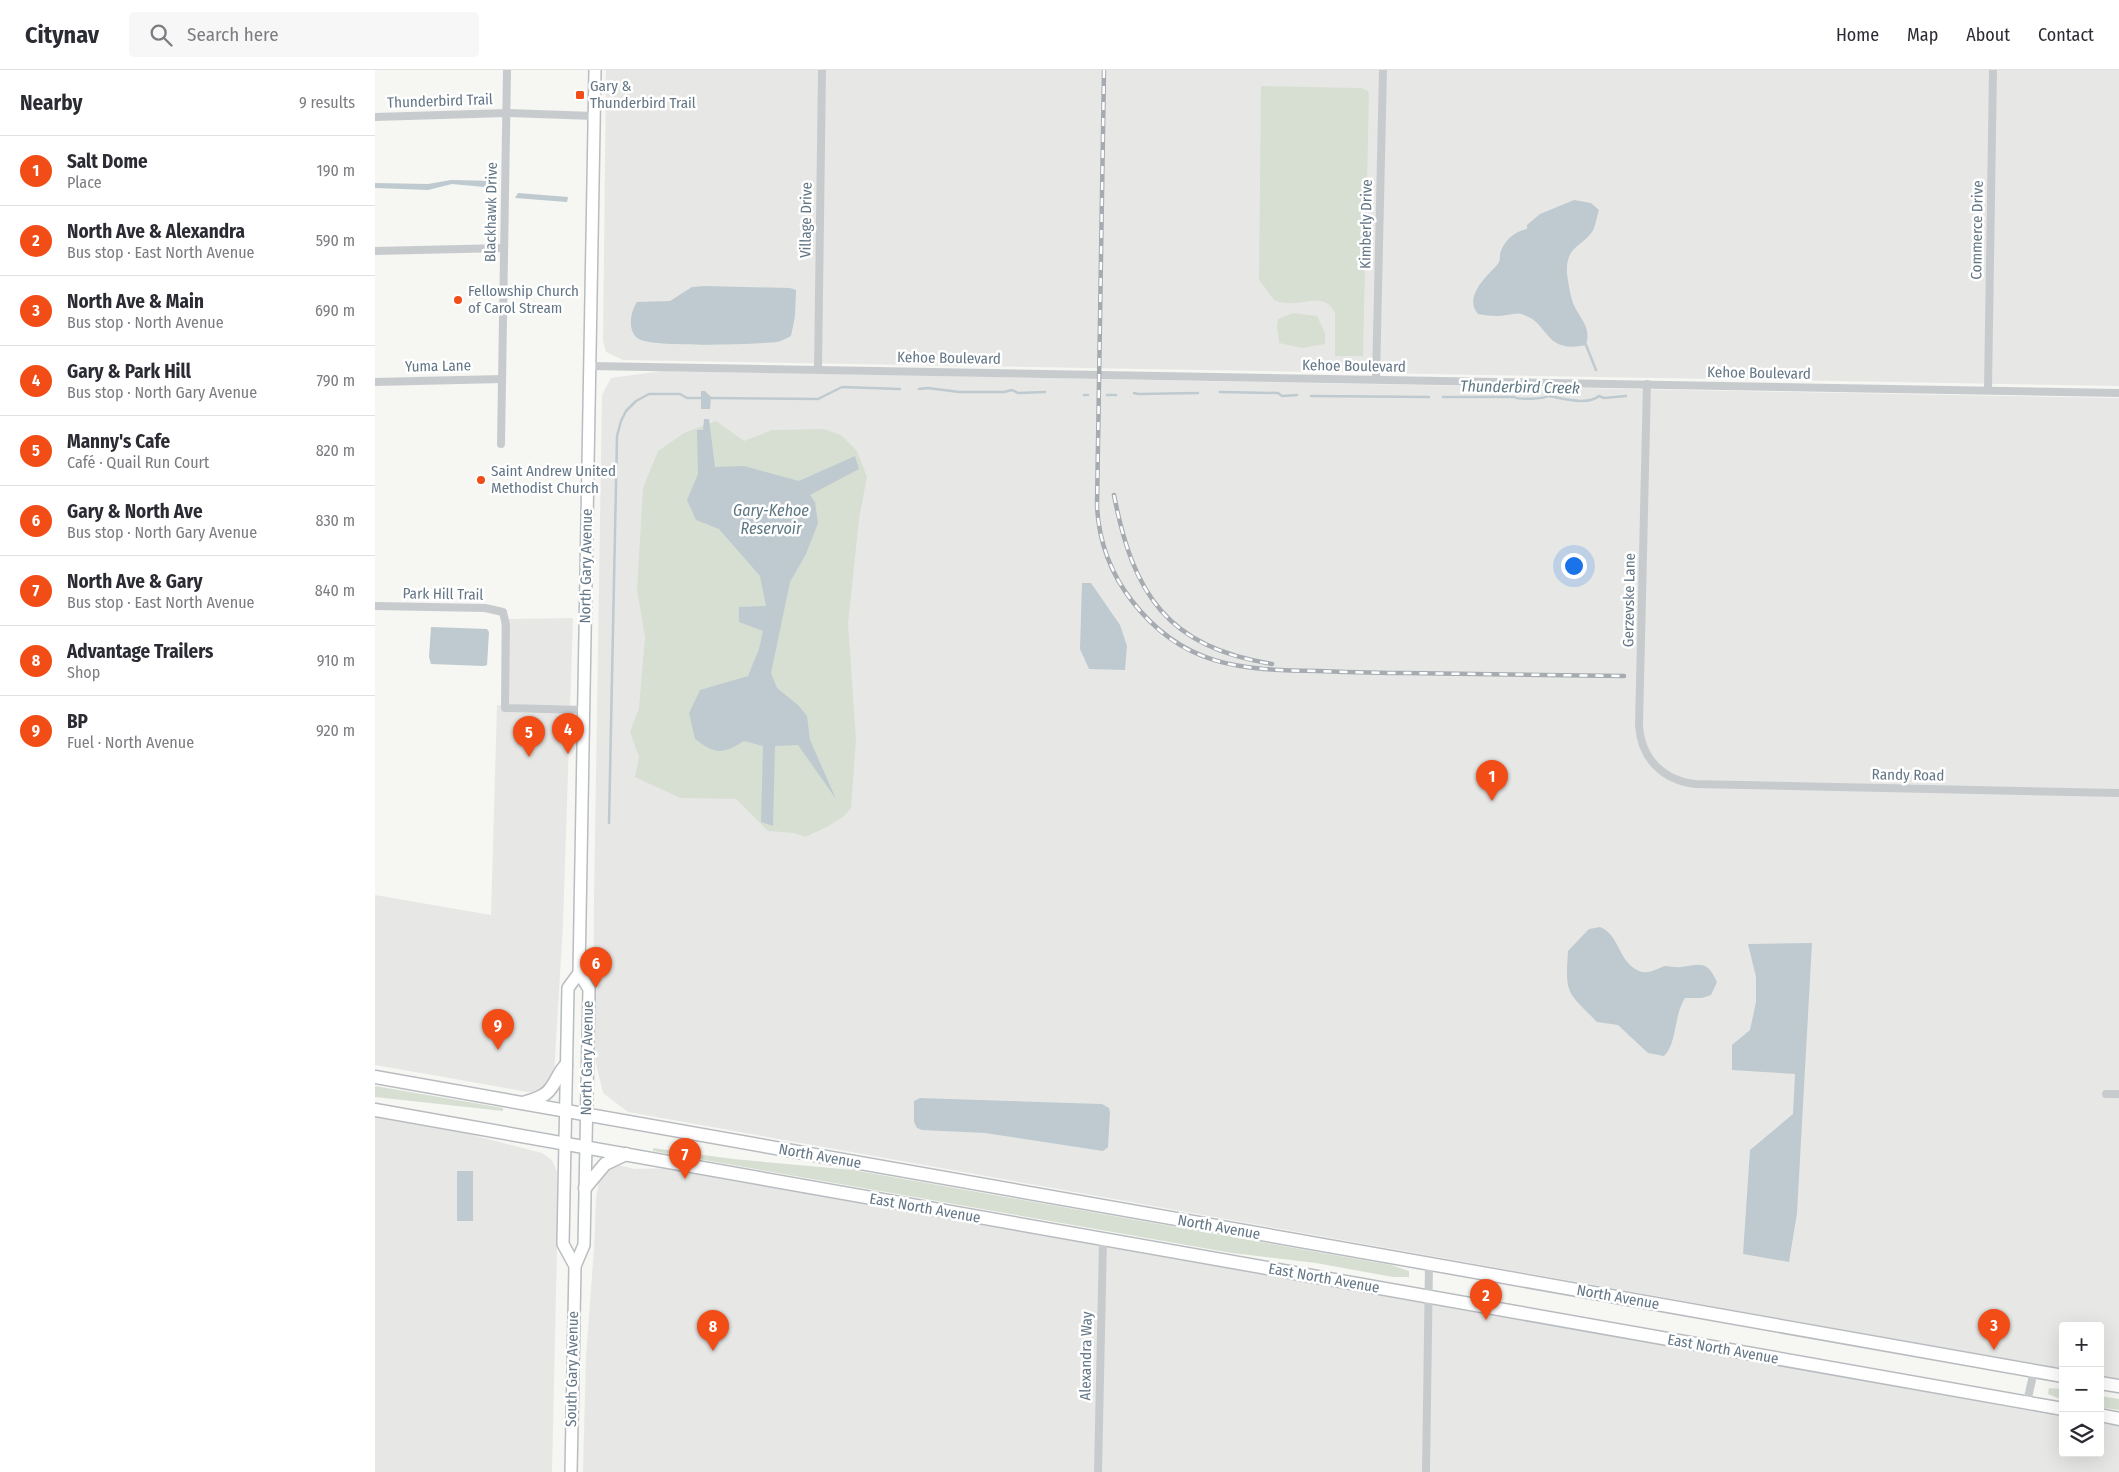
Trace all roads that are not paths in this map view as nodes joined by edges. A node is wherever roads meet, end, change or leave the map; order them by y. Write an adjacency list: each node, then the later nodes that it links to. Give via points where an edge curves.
1 (507, 70): 6 (street, Blackhawk Drive)
2 (595, 70): 8 (street, North Gary Avenue)
3 (822, 70): 12 (street, Village Drive)
4 (1383, 70): 14 (street, Kimberly Drive)
5 (1993, 70): 17 (street, Commerce Drive)
6 (507, 113): 7 (street, Thunderbird Trail); 8 (street, Thunderbird Trail); 9 (street, Blackhawk Drive)
7 (375, 116)
8 (594, 116): 11 (street, North Gary Avenue)
9 (504, 248): 10 (street); 13 (street, Blackhawk Drive)
10 (375, 251)
11 (589, 366): 12 (street, Kehoe Boulevard); 21 (street, North Gary Avenue)
12 (818, 370): 14 (street, Kehoe Boulevard)
13 (502, 379): 15 (street, Yuma Lane); 19 (street, Blackhawk Drive)
14 (1376, 380): 16 (street, Kehoe Boulevard)
15 (375, 382)
16 (1647, 384): 17 (street, Kehoe Boulevard); 22 (street, Gerzevske Lane, via 1640,734 1649,761 1673,779)
17 (1988, 390): 18 (street, Kehoe Boulevard)
18 (2119, 393)
19 (501, 444)
20 (375, 606): 21 (street, Park Hill Trail, via 485,608 503,612 506,625 505,708)
21 (584, 710): 24 (street, North Gary Avenue)
22 (1695, 784): 23 (street, Randy Road)
23 (2119, 793)
24 (579, 973): 25 (street, North Gary Avenue, via 568,988); 32 (street, North Gary Avenue, via 589,989)
25 (567, 1065): 29 (main road, via 549,1090); 31 (street, North Gary Avenue)
26 (375, 1077): 29 (main road, North Avenue)
27 (2106, 1094): 28 (street)
28 (2119, 1094)
29 (523, 1103): 31 (main road, North Avenue)
30 (375, 1110): 33 (main road)
31 (565, 1110): 32 (main road, North Avenue); 33 (street, South Gary Avenue)
32 (586, 1114): 34 (street, North Gary Avenue); 38 (main road, North Avenue)
33 (565, 1143): 34 (main road); 39 (street, South Gary Avenue, via 563,1244)
34 (585, 1147): 35 (main road, East North Avenue); 36 (street, South Gary Avenue)
35 (626, 1154): 36 (main road, via 605,1164); 37 (main road, East North Avenue)
36 (585, 1188): 39 (street, South Gary Avenue, via 583,1245)
37 (1103, 1240): 40 (main road, East North Avenue); 50 (street, Alexandra Way)
38 (1429, 1264): 40 (street); 41 (main road, North Avenue)
39 (575, 1266): 49 (street, South Gary Avenue)
40 (1428, 1297): 45 (main road, East North Avenue); 51 (street)
41 (2035, 1371): 42 (main road, North Avenue); 45 (street)
42 (2059, 1375)
43 (2104, 1384): 44 (main road)
44 (2119, 1386)
45 (2027, 1402): 46 (main road, East North Avenue)
46 (2059, 1408)
47 (2104, 1416): 48 (main road)
48 (2119, 1419)
49 (571, 1472)
50 (1098, 1472)
51 (1426, 1472)

